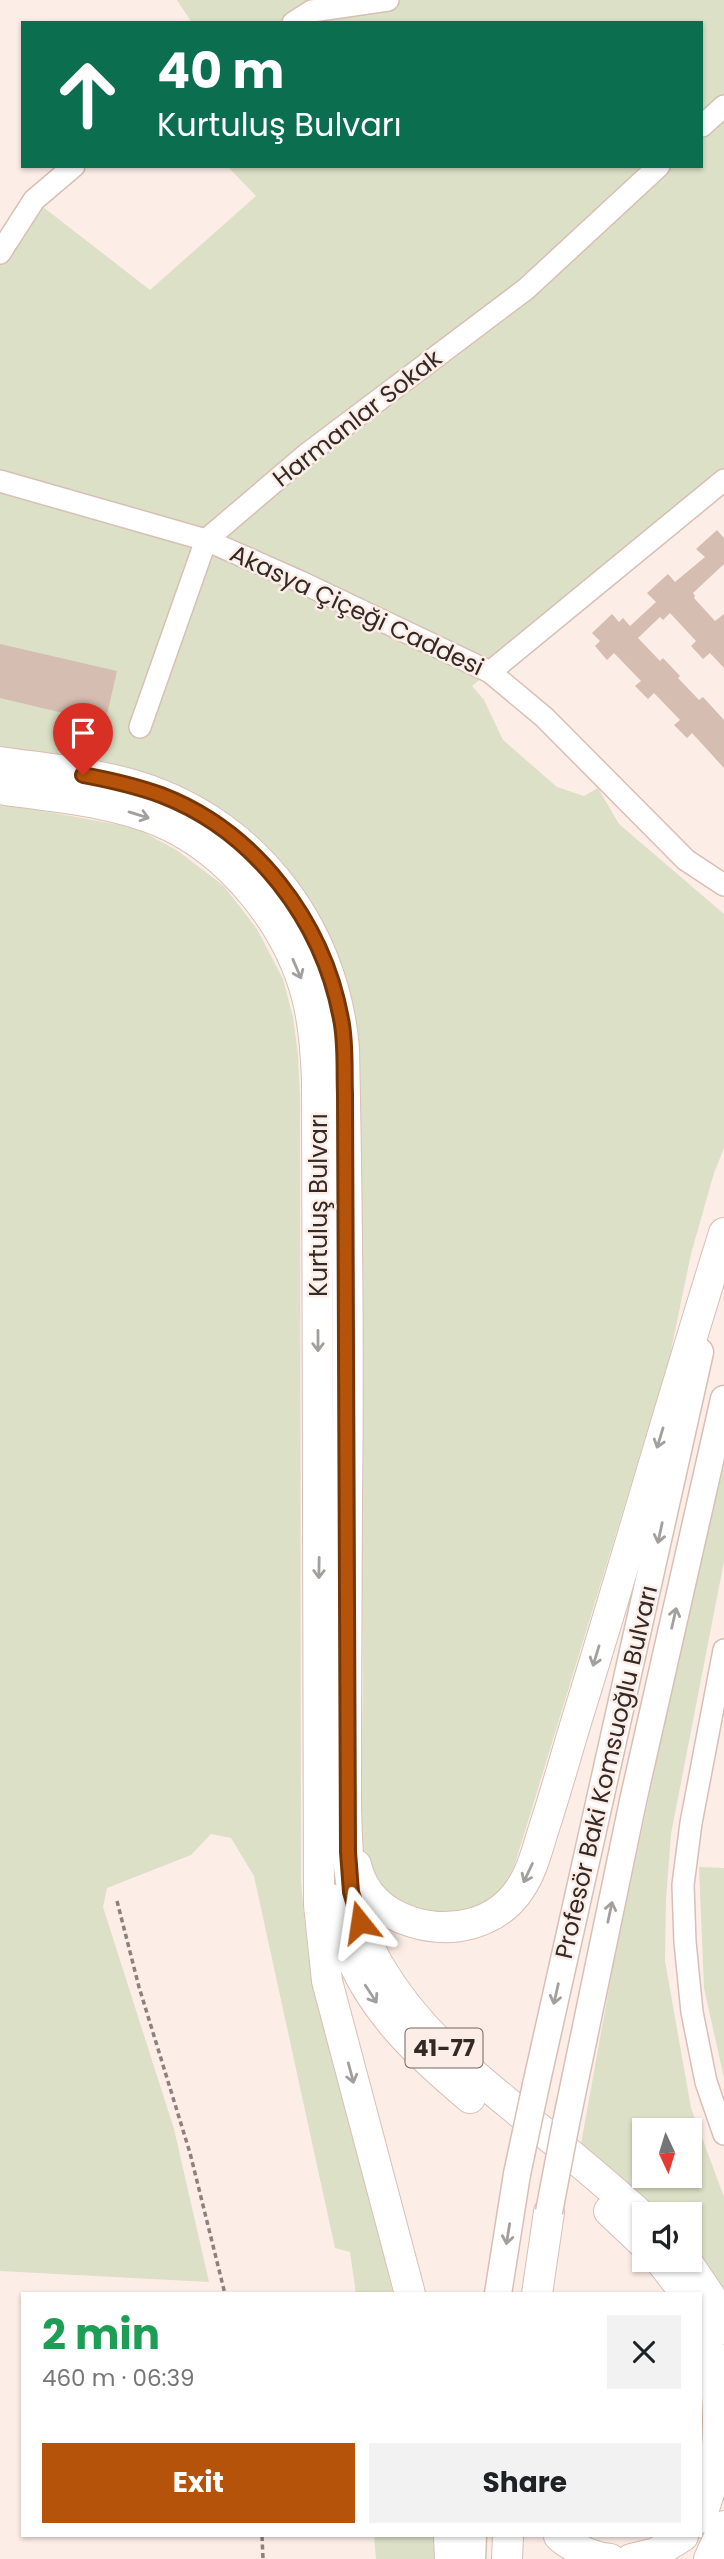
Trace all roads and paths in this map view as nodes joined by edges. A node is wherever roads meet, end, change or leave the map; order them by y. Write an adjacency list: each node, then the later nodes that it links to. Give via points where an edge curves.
1 (388, 0): 2 (street, via 312,11)
2 (296, 21)
3 (724, 106): 4 (street)
4 (703, 126)
5 (72, 168): 7 (street, via 34,200)
6 (657, 168): 10 (street, Harmanlar Sokak, via 526,289 307,454)
7 (0, 254)
8 (724, 480): 11 (street)
9 (0, 481): 10 (street, Akasya Çiçeği Caddesi)
10 (206, 540): 11 (street, Akasya Çiçeği Caddesi); 12 (street)
11 (490, 671): 15 (street, Akasya Çiçeği Caddesi, via 544,717 686,860)
12 (140, 727)
13 (0, 762): 20 (highway, Kurtuluş Bulvarı / 41-77, via 125,783 163,796 225,830 251,851 295,904 315,939 336,996 344,1048 345,1110)
14 (0, 789): 20 (highway, Kurtuluş Bulvarı / 41-77, one-way to 20, via 137,814 162,822 201,846 235,875 265,911 291,954 307,996 317,1081)
15 (724, 885)
16 (724, 1233): 20 (highway, one-way to 20, via 536,1854 519,1890 496,1912 468,1926 436,1928 406,1920 379,1905 360,1882)
17 (724, 1252): 31 (main road, Profesör Baki Komsuoğlu Bulvarı, one-way to 31, bridge, via 536,2085)
18 (724, 1399): 25 (main road, Profesör Baki Komsuoğlu Bulvarı, one-way to 18, bridge, via 633,1801)
19 (724, 1650): 22 (street, via 683,1885 692,2012 706,2082)
20 (333, 1813): 24 (highway, 41-77, via 348,1852 355,1906 368,1943 396,1994 451,2054); 26 (highway, one-way to 26, via 330,1896 364,1983 391,2024 427,2061); 30 (highway, 41-77, one-way to 30, via 319,1905 327,1981)
21 (117, 1901): 29 (path, via 190,2152)
22 (720, 2109): 23 (street)
23 (724, 2134)
24 (632, 2207)
25 (549, 2212): 32 (highway, Profesör Baki Komsuoğlu Bulvarı)
26 (632, 2233)
27 (669, 2272): 33 (highway)
28 (694, 2272): 35 (highway)
29 (225, 2292)
30 (409, 2292)
31 (498, 2292)
32 (540, 2292)
33 (684, 2292)
34 (702, 2328): 36 (highway, via 717,2372 723,2436 713,2493)
35 (724, 2329)
36 (702, 2514)
37 (724, 2526): 50 (highway)
38 (262, 2537): 44 (path)
39 (449, 2537): 45 (highway)
40 (473, 2537): 46 (main road)
41 (508, 2537): 47 (highway)
42 (561, 2537): 48 (highway, via 581,2550)
43 (682, 2537): 49 (highway, via 656,2553)
44 (263, 2559)
45 (450, 2559)
46 (472, 2559)
47 (507, 2559)
48 (610, 2559)
49 (631, 2559)
50 (709, 2559)

